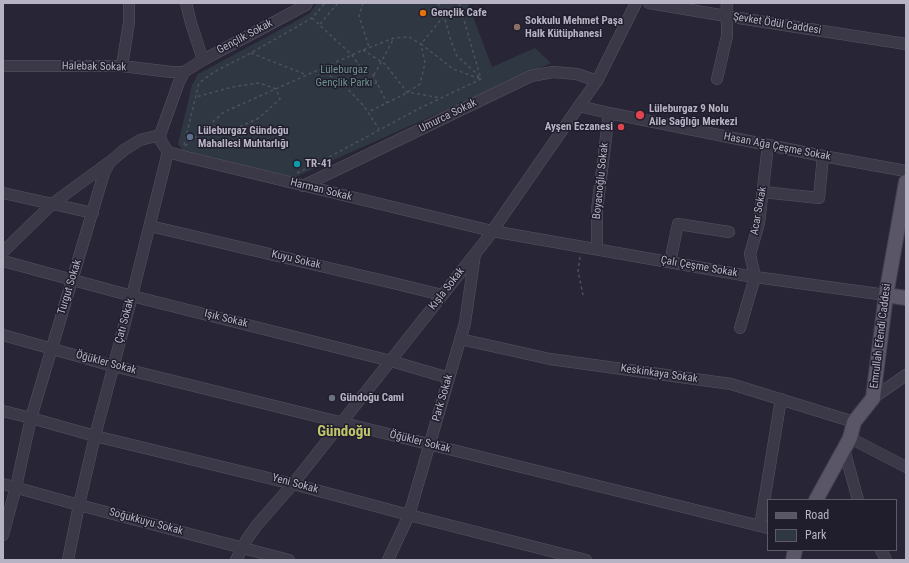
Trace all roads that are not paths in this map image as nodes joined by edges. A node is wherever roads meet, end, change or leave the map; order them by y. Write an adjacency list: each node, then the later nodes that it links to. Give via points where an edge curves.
1 (129, 3): 11 (street, via 129,22)
2 (186, 3): 9 (street)
3 (307, 3): 9 (street, Gençlik Sokak)
4 (636, 3): 14 (street, Kışla Sokak)
5 (649, 3): 7 (street, Şevket Ödül Caddesi)
6 (727, 3): 7 (street)
7 (726, 16): 8 (street, Şevket Ödül Caddesi); 13 (street, via 727,36)
8 (906, 44)
9 (203, 60): 12 (street, Gençlik Sokak)
10 (3, 66): 11 (street, Halebak Sokak)
11 (122, 66): 12 (street, Halebak Sokak)
12 (184, 72): 17 (street)
13 (717, 79)
14 (597, 81): 15 (street, Kışla Sokak); 24 (street, Umurca Sokak, via 571,73 553,72 531,76)
15 (579, 106): 16 (street, Hasan Ağa Çeşme Sokak); 30 (street, Kışla Sokak)
16 (609, 113): 18 (street, Hasan Ağa Çeşme Sokak); 32 (street, Boyacıoğlu Sokak, via 597,210)
17 (160, 135): 19 (street); 21 (street, Turgut Sokak, via 140,140)
18 (768, 145): 20 (street, Hasan Ağa Çeşme Sokak); 25 (street, Acar Sokak)
19 (168, 152): 24 (street, Harman Sokak); 29 (street, Çatı Sokak)
20 (823, 156): 22 (street, Hasan Ağa Çeşme Sokak); 25 (street, via 820,198)
21 (110, 162): 27 (street); 28 (street, Turgut Sokak)
22 (906, 171)
23 (906, 182): 40 (main road, Emrullah Efendi Caddesi)
24 (303, 186): 30 (street, Harman Sokak)
25 (763, 192): 37 (street, Acar Sokak, via 759,223 750,254)
26 (3, 193): 27 (street)
27 (52, 204): 28 (street); 33 (street)
28 (92, 213): 38 (street, Turgut Sokak)
29 (150, 226): 39 (street, Kuyu Sokak); 41 (street, Çatı Sokak)
30 (492, 232): 32 (street, Çalı Çeşme Sokak); 34 (street, Kışla Sokak)
31 (729, 232): 36 (street, via 678,224)
32 (597, 250): 36 (street, Çalı Çeşme Sokak)
33 (3, 252)
34 (475, 254): 39 (street, Kışla Sokak); 45 (street, Park Sokak, via 465,323)
35 (3, 261): 38 (street, Işık Sokak)
36 (670, 262): 37 (street, Çalı Çeşme Sokak)
37 (755, 277): 40 (street, Çalı Çeşme Sokak); 43 (street)
38 (72, 280): 41 (street, Işık Sokak); 46 (street, Turgut Sokak)
39 (442, 295): 47 (street, Kışla Sokak)
40 (886, 295): 42 (main road, Çalı Çeşme Sokak); 51 (main road, Emrullah Efendi Caddesi)
41 (132, 296): 47 (street, Işık Sokak); 48 (street, Çatı Sokak)
42 (906, 298)
43 (740, 328)
44 (3, 335): 46 (street, Öğükler Sokak)
45 (460, 340): 50 (street, Park Sokak); 52 (street, Keskinkaya Sokak, via 550,359 731,384)
46 (52, 349): 48 (street, Öğükler Sokak); 54 (street, Turgut Sokak)
47 (391, 360): 50 (street, Işık Sokak); 56 (street, Kışla Sokak)
48 (113, 366): 56 (street, Öğükler Sokak); 57 (street, Çatı Sokak)
49 (906, 375): 51 (street)
50 (449, 378): 59 (street, Park Sokak)
51 (873, 398): 55 (main road, Emrullah Efendi Caddesi)
52 (781, 399): 55 (street, Keskinkaya Sokak); 64 (street)
53 (3, 411): 54 (street, Yeni Sokak)
54 (31, 418): 57 (street, Yeni Sokak); 63 (street, Turgut Sokak)
55 (854, 422): 58 (main road, Emrullah Efendi Caddesi)
56 (341, 423): 59 (street, Öğükler Sokak); 62 (street, Kışla Sokak)
57 (95, 436): 62 (street, Yeni Sokak); 68 (street, Çatı Sokak)
58 (847, 443): 60 (street); 65 (main road, Emrullah Efendi Caddesi); 66 (street)
59 (430, 445): 69 (street, Park Sokak); 70 (street, Öğükler Sokak)
60 (906, 468)
61 (3, 484): 63 (street, Soğukkuyu Sokak)
62 (293, 484): 69 (street, Yeni Sokak); 72 (street, Kışla Sokak)
63 (16, 487): 68 (street, Soğukkuyu Sokak); 71 (street, Turgut Sokak)
64 (768, 499)
65 (817, 499)
66 (858, 499)
67 (767, 504): 70 (street)
68 (79, 505): 72 (street, Soğukkuyu Sokak); 74 (street, Çatı Sokak)
69 (409, 516): 77 (street, Park Sokak); 78 (street, Yeni Sokak)
70 (764, 527)
71 (3, 535)
72 (242, 548): 75 (street, Kışla Sokak); 76 (street, Soğukkuyu Sokak)
73 (882, 551): 79 (street)
74 (68, 560)
75 (236, 560)
76 (289, 560)
77 (388, 560)
78 (586, 560)
79 (886, 560)

